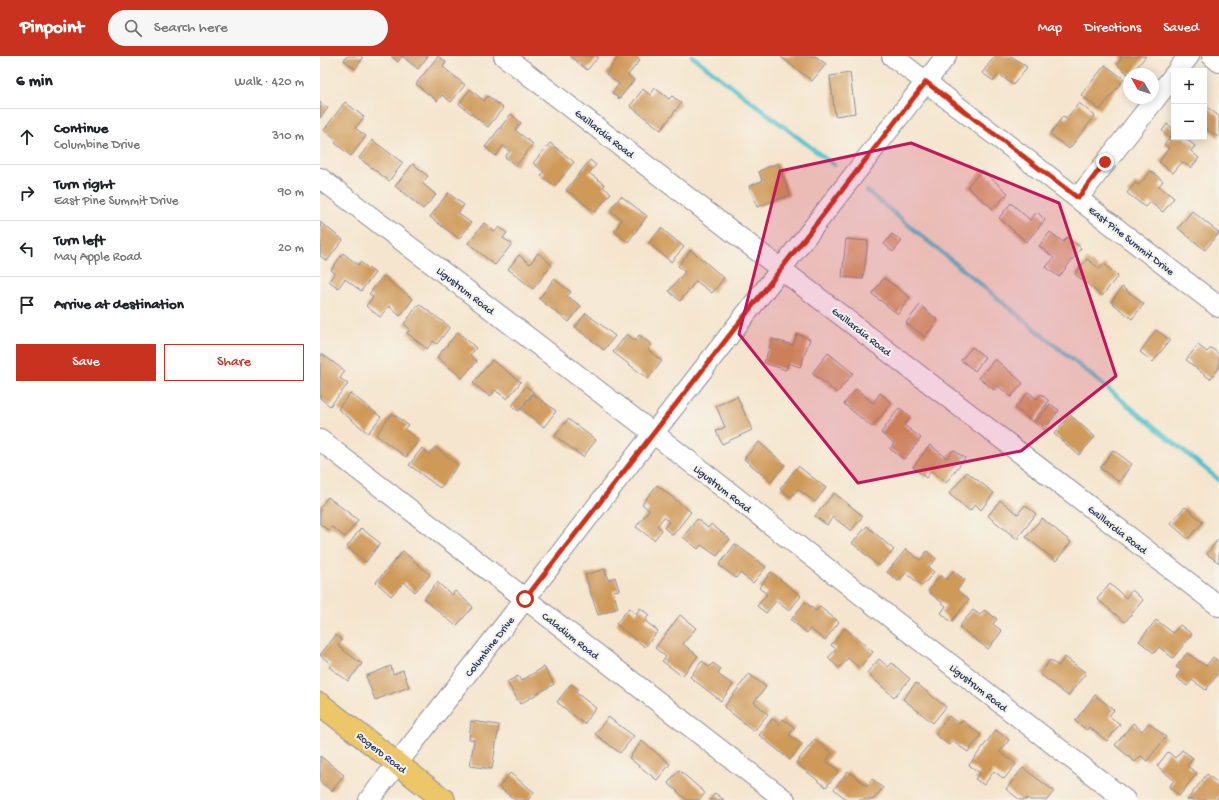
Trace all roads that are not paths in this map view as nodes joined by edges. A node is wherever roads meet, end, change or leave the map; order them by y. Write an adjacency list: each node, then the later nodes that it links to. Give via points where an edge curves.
1 (504, 56): 12 (street, Gaillardia Road)
2 (892, 56): 9 (street, East Pine Summit Drive)
3 (946, 56): 9 (street, Columbine Drive)
4 (1189, 56): 7 (street)
5 (1212, 56): 6 (street)
6 (1219, 62)
7 (1179, 68)
8 (1171, 79): 11 (street)
9 (926, 82): 11 (street, East Pine Summit Drive); 12 (street, Columbine Drive)
10 (320, 178): 14 (street, Ligustrum Road)
11 (1078, 198): 13 (street, East Pine Summit Drive)
12 (781, 269): 14 (street, Columbine Drive); 17 (street, Gaillardia Road)
13 (1219, 307)
14 (653, 433): 16 (street, Columbine Drive); 23 (street, Ligustrum Road)
15 (320, 440): 16 (street, Caladium Road)
16 (525, 599): 19 (street, Columbine Drive); 22 (street, Caladium Road)
17 (1219, 606)
18 (320, 704): 19 (main road, Rogero Road)
19 (397, 764): 20 (street, Columbine Drive); 21 (main road, Rogero Road)
20 (369, 800)
21 (444, 800)
22 (785, 800)
23 (1125, 800)

